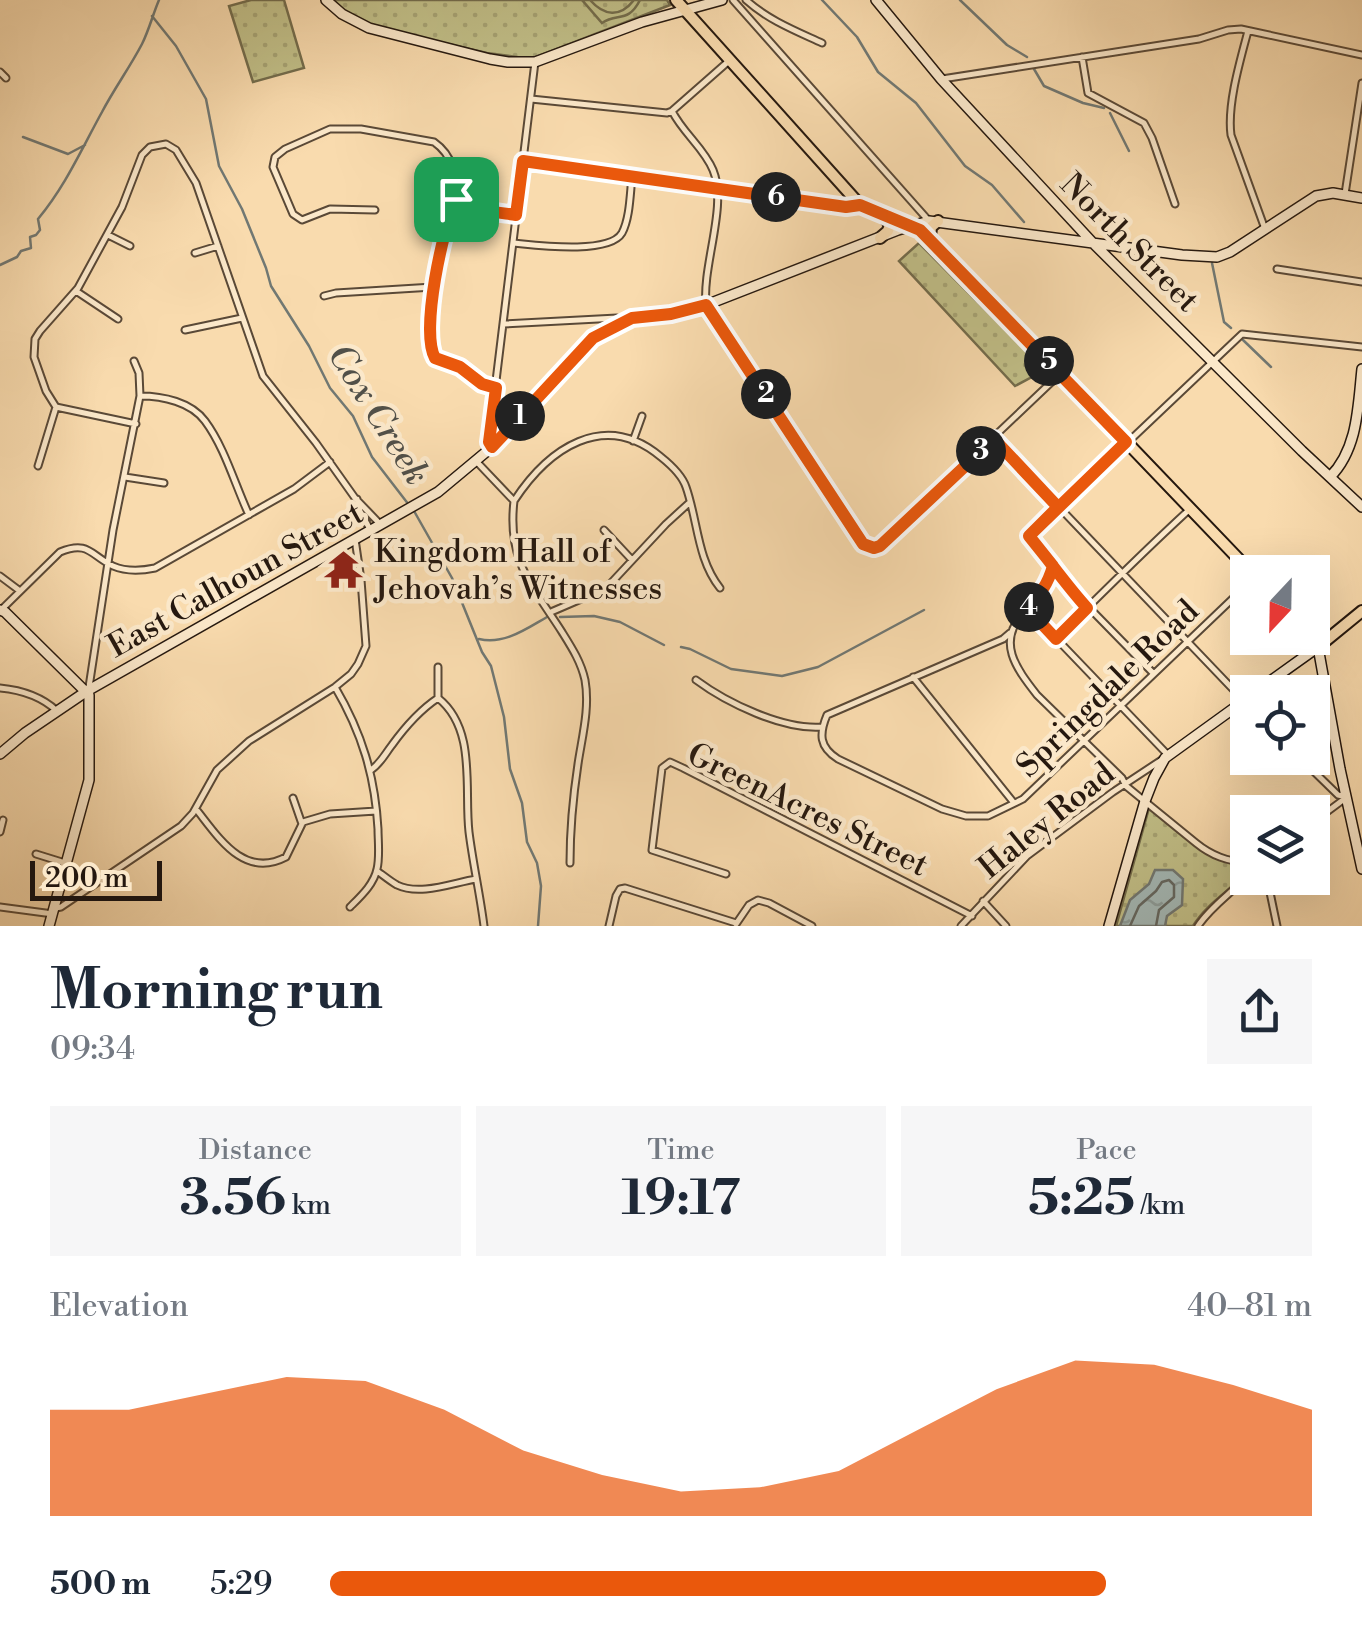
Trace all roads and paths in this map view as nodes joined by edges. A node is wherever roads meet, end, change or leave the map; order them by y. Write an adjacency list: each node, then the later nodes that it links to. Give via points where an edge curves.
1 (326, 0): 12 (street, via 369,28 490,59)
2 (722, 0): 6 (street)
3 (734, 0): 30 (street)
4 (746, 0): 8 (street)
5 (876, 0): 15 (street, North Street)
6 (681, 5): 11 (main road); 12 (street)
7 (1248, 30): 9 (street); 10 (street); 32 (street, via 1230,124)
8 (822, 44)
9 (1362, 55)
10 (1082, 57): 15 (street); 25 (street, via 1088,93 1149,130)
11 (730, 60): 18 (street); 26 (main road)
12 (535, 62): 17 (street)
13 (0, 72): 14 (street)
14 (6, 78)
15 (941, 79): 36 (street, North Street)
16 (1362, 83): 22 (street)
17 (531, 98): 18 (street); 19 (street)
18 (672, 111): 21 (street, via 709,160)
19 (523, 161): 20 (street); 29 (street)
20 (632, 177): 21 (street); 37 (street, via 623,231 608,244)
21 (718, 189): 26 (street); 46 (street)
22 (1344, 195): 23 (street, East Calhoun Street); 32 (street, East Calhoun Street, via 1316,196)
23 (1362, 198)
24 (456, 199): 27 (street, via 450,159 434,142 330,129 275,157 273,167 298,218 337,208); 29 (street); 43 (street)
25 (1176, 204)
26 (860, 205): 28 (main road)
27 (376, 210)
28 (881, 214): 31 (main road); 34 (main road, via 890,224)
29 (516, 215): 37 (street)
30 (933, 221): 31 (street, East Calhoun Street); 35 (main road); 36 (street, East Calhoun Street)
31 (912, 226): 34 (street, East Calhoun Street); 35 (main road)
32 (1265, 229): 36 (street, East Calhoun Street, via 1217,257)
33 (108, 235): 38 (street); 39 (street, via 142,155 166,144 190,171); 44 (street)
34 (880, 238): 46 (street, East Calhoun Street)
35 (934, 242): 56 (main road)
36 (1092, 242): 54 (street, North Street)
37 (512, 243): 50 (street)
38 (130, 246)
39 (218, 246): 40 (street); 47 (street)
40 (195, 253)
41 (1277, 268): 42 (street)
42 (1362, 282)
43 (433, 287): 45 (street); 57 (street, via 432,355)
44 (76, 291): 48 (street); 59 (street, via 34,344)
45 (324, 296)
46 (706, 305): 49 (street, East Calhoun Street); 62 (street, via 868,547 880,546)
47 (242, 318): 51 (street); 67 (street, via 263,376)
48 (118, 319)
49 (623, 321): 50 (street); 65 (street, East Calhoun Street, via 593,338)
50 (503, 324): 57 (street)
51 (185, 330)
52 (1362, 347): 54 (street, via 1242,334)
53 (134, 361): 58 (street)
54 (1212, 362): 64 (street); 70 (street, North Street)
55 (1362, 369): 70 (street, via 1350,446)
56 (1060, 373): 62 (street); 64 (main road)
57 (496, 385): 65 (street)
58 (140, 396): 61 (street); 78 (street, via 170,399 205,420)
59 (56, 408): 61 (street); 68 (street)
60 (642, 416): 63 (street)
61 (136, 424): 69 (street)
62 (994, 439): 75 (street)
63 (633, 441): 73 (street, via 595,437 562,449); 74 (street, via 672,466 686,484)
64 (1126, 442): 75 (street); 77 (main road)
65 (492, 447): 66 (street, East Calhoun Street)
66 (476, 461): 73 (street); 79 (street, East Calhoun Street)
67 (330, 462): 72 (street); 78 (street)
68 (38, 466)
69 (125, 476): 71 (street); 85 (street)
70 (1330, 477): 76 (street, North Street)
71 (164, 483)
72 (357, 499): 79 (street); 81 (street)
73 (514, 501): 96 (street, via 518,560)
74 (689, 503): 84 (street); 89 (street, via 706,566)
75 (1058, 507): 86 (street, via 1029,536); 87 (street)
76 (1362, 507)
77 (1190, 509): 83 (main road); 87 (street)
78 (249, 515): 85 (street, via 154,568)
79 (381, 525): 81 (street, East Calhoun Street)
80 (604, 530): 84 (street)
81 (371, 531): 82 (street, East Calhoun Street)
82 (355, 539): 109 (street, via 366,646); 111 (street, East Calhoun Street)
83 (1235, 555)
84 (632, 560): 96 (street, via 602,590)
85 (108, 564): 90 (street, via 92,551 68,549); 111 (street)
86 (1053, 566): 92 (street); 93 (street)
87 (1121, 572): 93 (street); 100 (street)
88 (0, 576): 90 (street)
89 (720, 588)
90 (20, 591): 94 (street)
91 (1230, 601): 100 (street, Springdale Road)
92 (1027, 608): 98 (street); 99 (street)
93 (1087, 608): 99 (street); 104 (street)
94 (1, 610): 111 (street)
95 (1362, 611): 97 (main road)
96 (550, 612): 135 (street, via 580,662 587,702)
97 (1330, 632)
98 (1010, 633): 106 (street); 117 (street, via 1009,648 1027,682)
99 (1056, 639): 113 (street)
100 (1186, 642): 104 (street, Springdale Road); 108 (street)
101 (1299, 655): 105 (street)
102 (1317, 655): 124 (street)
103 (438, 666): 112 (street)
104 (1153, 673): 113 (street, Springdale Road)
105 (1275, 675)
106 (913, 677): 116 (street, via 827,715); 126 (street)
107 (696, 680): 116 (street, via 768,717)
108 (1230, 685)
109 (335, 687): 120 (street); 127 (street, via 249,741 218,770)
110 (0, 688): 114 (street, via 20,690)
111 (87, 691): 114 (street, East Calhoun Street); 136 (street, via 90,780)
112 (438, 698): 120 (street); 140 (street, via 449,709 468,764)
113 (1120, 705): 117 (street, Springdale Road); 119 (street)
114 (56, 711): 118 (street, East Calhoun Street)
115 (1230, 712): 119 (street)
116 (822, 727): 126 (street, Springdale Road, via 820,739 831,754 942,809 988,816)
117 (1083, 741): 122 (street); 126 (street, Springdale Road)
118 (0, 754)
119 (1166, 757): 122 (street, Haley Road); 125 (street)
120 (371, 770): 129 (street)
121 (1317, 775): 124 (street)
122 (1125, 784): 125 (street); 143 (street, Haley Road, via 1028,856)
123 (293, 798): 131 (street)
124 (1347, 798): 128 (street); 137 (street)
125 (1145, 801): 134 (street, via 1208,852); 155 (street)
126 (1015, 804)
127 (196, 809): 131 (street, via 240,858 254,862 286,856); 146 (street, via 170,835)
128 (1330, 810)
129 (376, 811): 131 (street, via 330,814); 138 (street)
130 (3, 820): 132 (street)
131 (302, 824)
132 (0, 832)
133 (36, 854): 136 (street)
134 (1230, 861)
135 (570, 863)
136 (68, 864): 146 (street)
137 (1362, 869)
138 (377, 871): 140 (street, via 411,889); 144 (street)
139 (726, 874): 147 (street, GreenAcres Street, via 652,850 664,764)
140 (476, 879): 150 (street)
141 (1230, 895): 156 (street)
142 (1271, 895): 157 (street)
143 (983, 901): 147 (street, Haley Road); 154 (street)
144 (350, 906)
145 (0, 907): 146 (street)
146 (54, 911): 149 (street)
147 (972, 916): 153 (street, Haley Road)
148 (735, 924): 151 (street, via 624,888); 152 (street, via 758,900)
149 (49, 926)
150 (484, 926)
151 (609, 926)
152 (812, 926)
153 (962, 926)
154 (1006, 926)
155 (1109, 926)
156 (1198, 926)
157 (1277, 926)

